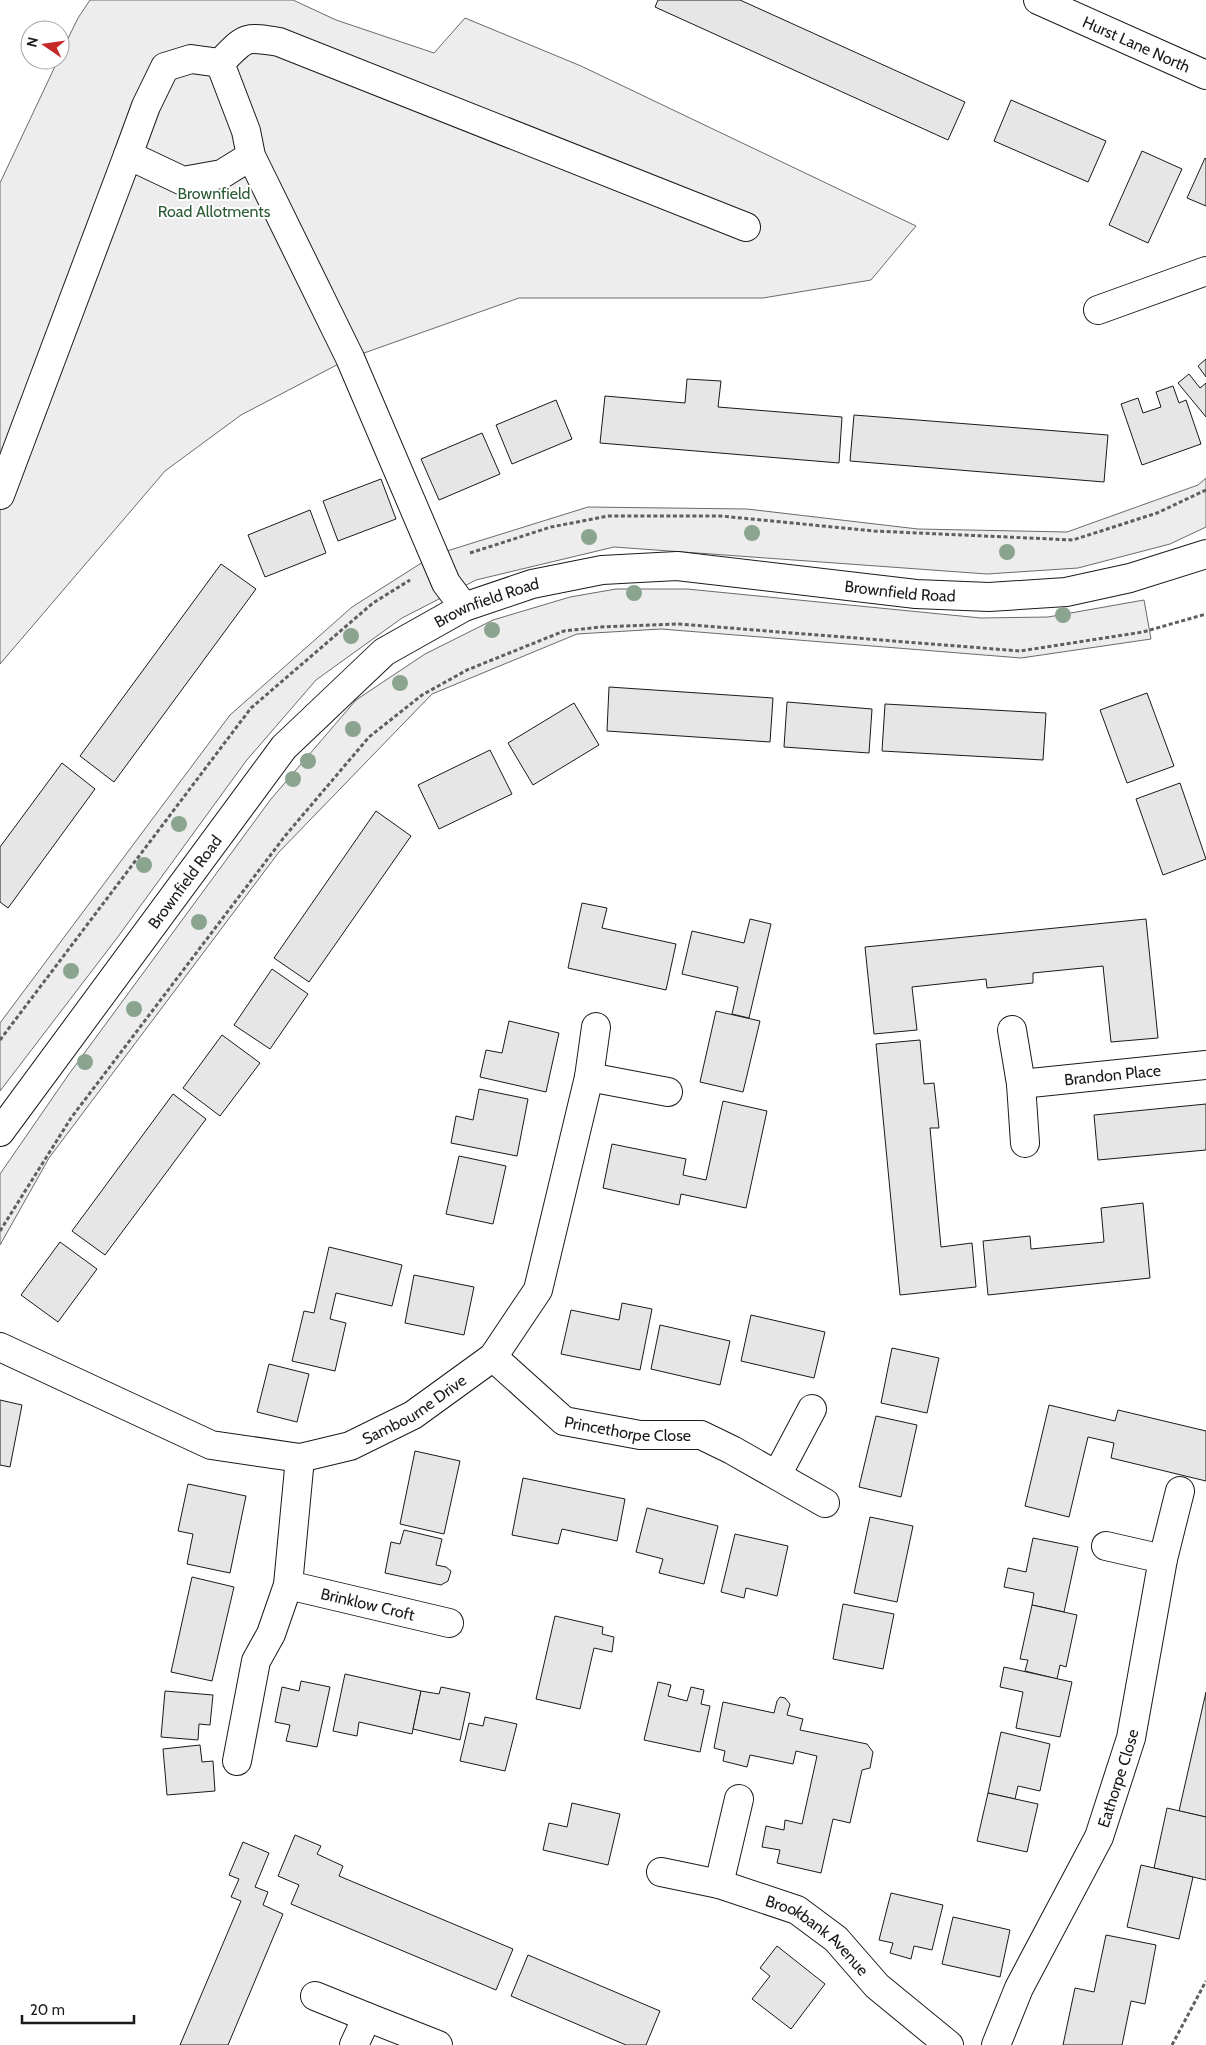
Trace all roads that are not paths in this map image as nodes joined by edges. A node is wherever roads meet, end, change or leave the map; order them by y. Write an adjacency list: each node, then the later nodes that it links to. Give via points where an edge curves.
1 (1038, 0): 3 (street, Hurst Lane North)
2 (220, 63): 4 (street, via 191,59 165,67); 5 (street, via 246,131); 6 (street, via 239,43 252,38 280,42)
3 (1206, 75)
4 (128, 155): 5 (street, via 183,181 222,174); 9 (street)
5 (250, 156): 11 (street, via 350,358 446,583)
6 (746, 227)
7 (1206, 271): 8 (street)
8 (1098, 310)
9 (0, 495)
10 (1205, 559): 11 (street, Brownfield Road, via 1066,592 989,598 916,594 677,566 602,570 532,584)
11 (464, 607): 18 (street, Brownfield Road, via 384,652 284,748)
12 (596, 1027): 15 (street, Sambourne Drive)
13 (1012, 1030): 16 (street)
14 (1206, 1065): 16 (street, Brandon Place)
15 (590, 1077): 17 (street); 21 (street, Sambourne Drive, via 538,1290)
16 (1020, 1084): 19 (street)
17 (668, 1092)
18 (0, 1132)
19 (1025, 1143)
20 (0, 1347): 23 (street, Sambourne Drive, via 211,1445)
21 (494, 1357): 23 (street, Sambourne Drive, via 414,1415 350,1446); 24 (street, Princethorpe Close, via 564,1421 640,1435 701,1435)
22 (812, 1409): 24 (street)
23 (300, 1458): 29 (street)
24 (777, 1475): 26 (street, Princethorpe Close)
25 (1180, 1491): 28 (street, Eathorpe Close)
26 (825, 1503)
27 (1106, 1546): 28 (street)
28 (1163, 1558): 40 (street, Eathorpe Close, via 1131,1738 1099,1837 1019,1988)
29 (288, 1585): 30 (street, Brinklow Croft); 31 (street, via 271,1634 256,1661)
30 (449, 1623)
31 (237, 1761)
32 (739, 1799): 34 (street)
33 (661, 1872): 34 (street, Brookbank Avenue)
34 (719, 1884): 39 (street, Brookbank Avenue, via 797,1910 836,1939 877,1986)
35 (315, 1996): 36 (street)
36 (367, 2017): 37 (street); 38 (street)
37 (354, 2045)
38 (438, 2045)
39 (949, 2045)
40 (996, 2045)

